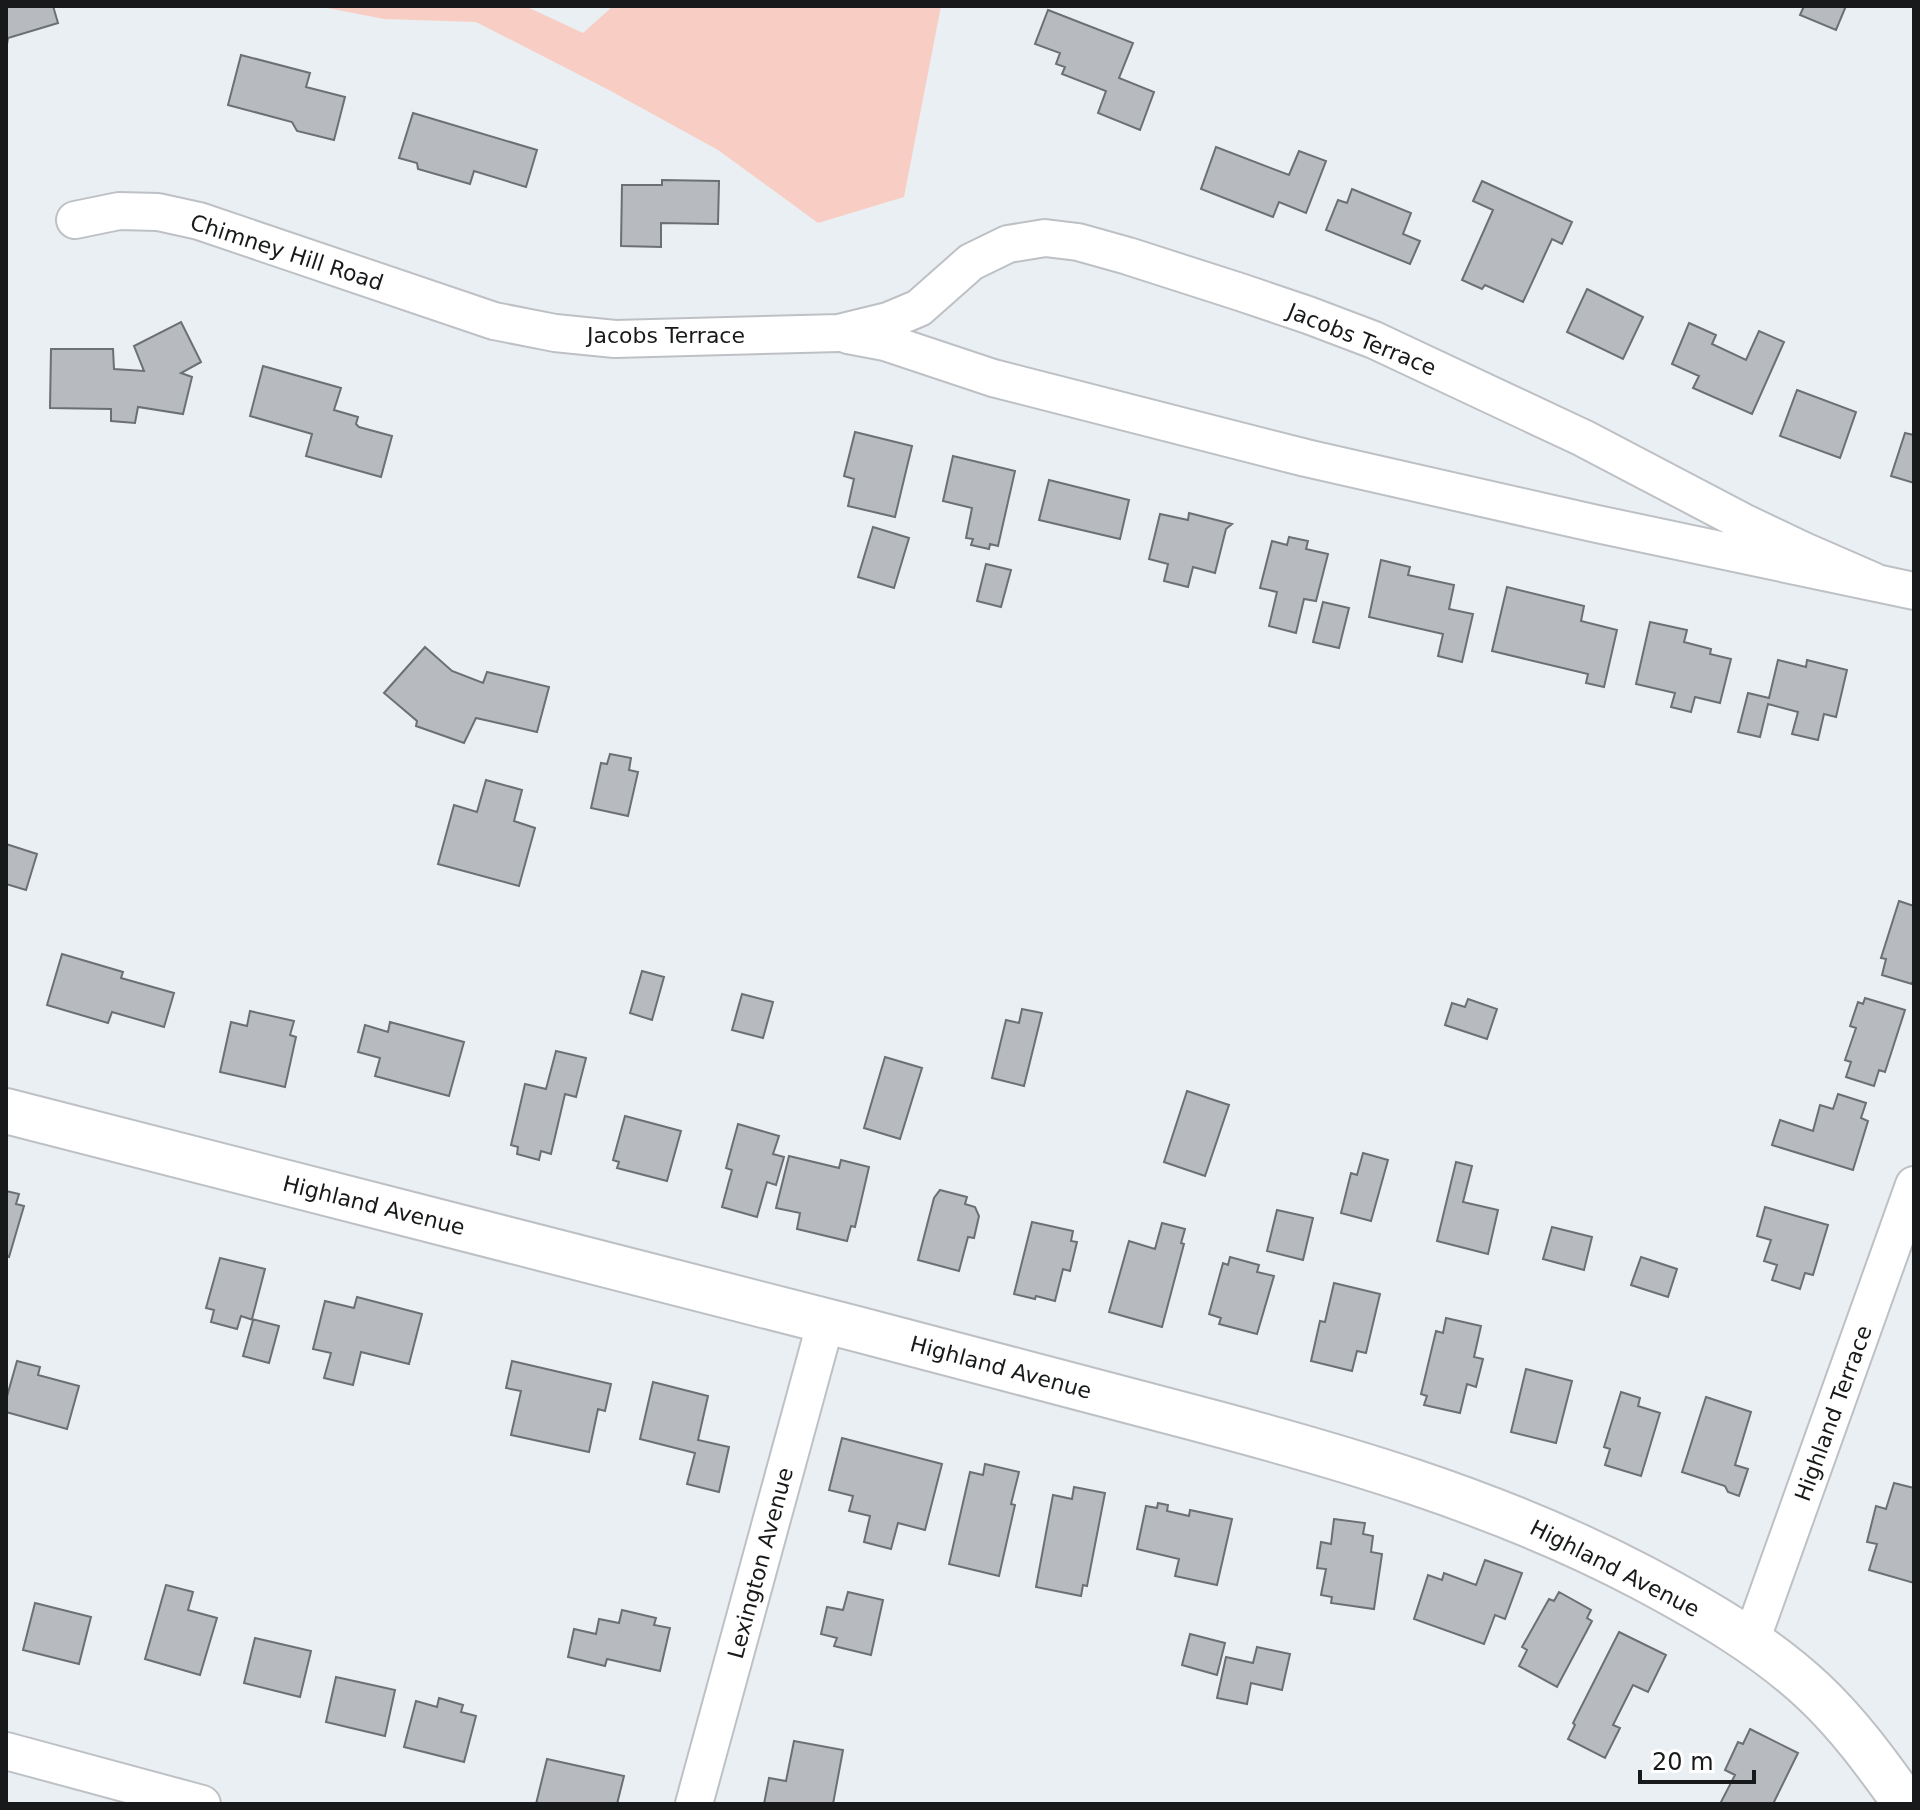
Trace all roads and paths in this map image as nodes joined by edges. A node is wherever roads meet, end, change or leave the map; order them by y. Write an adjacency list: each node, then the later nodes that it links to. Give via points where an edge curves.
1 (75, 220): 2 (street, Chimney Hill Road, via 119,211 199,221)
2 (494, 321): 3 (street, Jacobs Terrace, via 615,339)
3 (839, 333): 4 (street, Jacobs Terrace, via 885,342 1024,387 1306,458); 4 (street, Jacobs Terrace, via 919,308 971,262 1008,244 1045,238 1078,242 1374,340)
4 (1873, 581): 5 (street, Jacobs Terrace)
5 (1914, 591)
6 (6, 1111): 8 (street, Highland Avenue)
7 (1914, 1185): 9 (street, Highland Terrace)
8 (826, 1321): 9 (street, Highland Avenue, via 1409,1479 1555,1535 1688,1602); 12 (street, Lexington Avenue)
9 (1751, 1641): 13 (street, Highland Avenue, via 1812,1690 1863,1744)
10 (6, 1751): 11 (street)
11 (202, 1804)
12 (694, 1804)
13 (1906, 1804)

